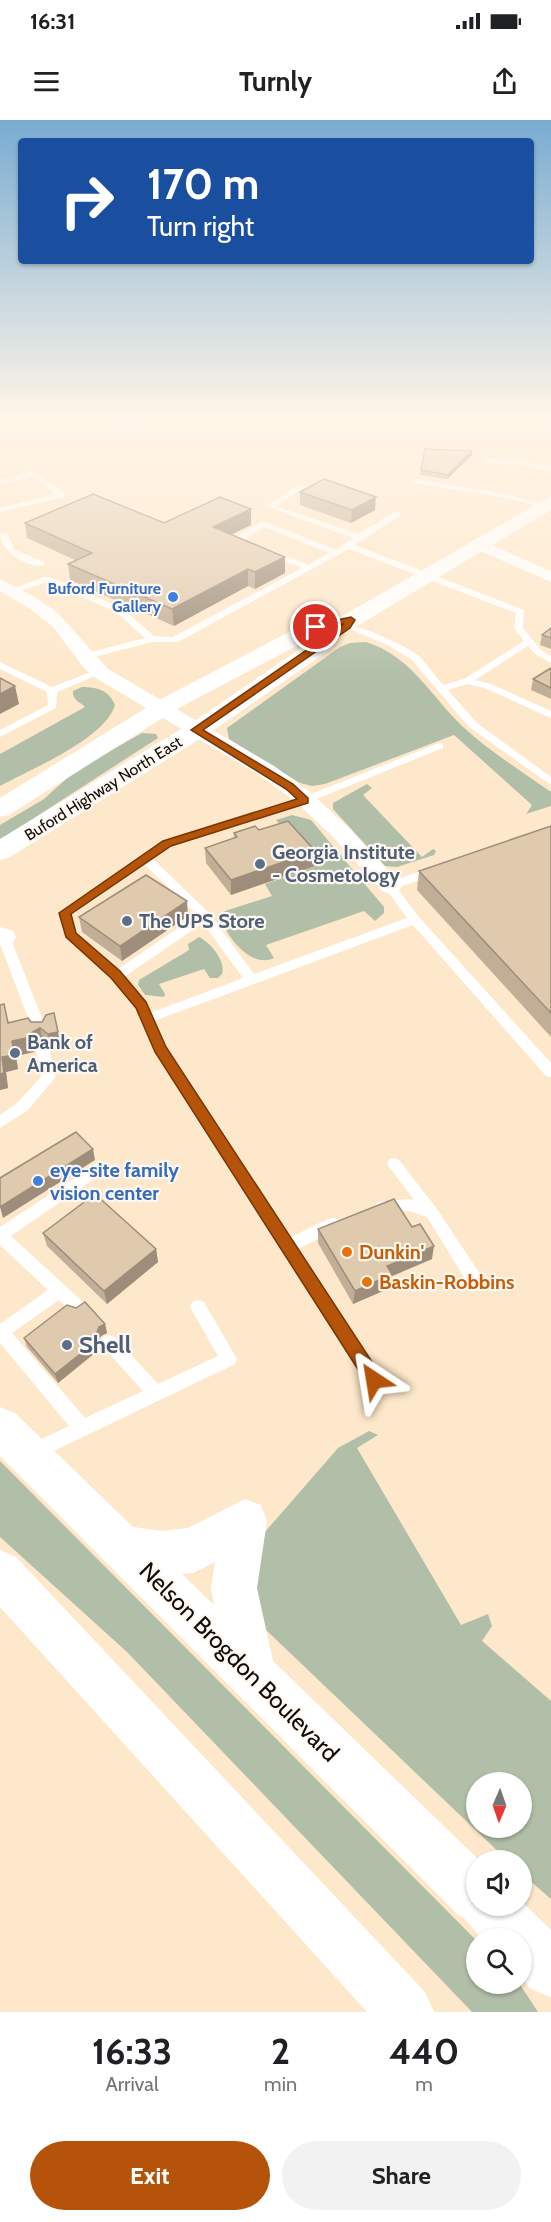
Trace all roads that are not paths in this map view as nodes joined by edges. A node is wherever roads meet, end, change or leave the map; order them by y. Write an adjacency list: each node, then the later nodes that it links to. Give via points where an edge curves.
1 (35, 501): 5 (lane)
2 (278, 501): 10 (lane, via 270,506)
3 (524, 501): 4 (lane)
4 (546, 508): 11 (main road)
5 (0, 510)
6 (397, 514): 10 (lane)
7 (253, 521): 8 (lane)
8 (263, 524): 13 (lane); 15 (lane, via 238,540)
9 (0, 536): 14 (lane, via 4,535 12,552)
10 (358, 537): 12 (lane)
11 (480, 545): 16 (main road); 17 (street)
12 (349, 546): 13 (lane); 16 (lane)
13 (336, 553): 15 (lane)
14 (41, 564)
15 (308, 568): 20 (lane, via 175,640)
16 (430, 575): 19 (main road); 21 (lane, via 521,612 518,628)
17 (551, 577)
18 (6, 587): 20 (lane, via 47,579 119,610); 22 (street, via 48,612 69,633)
19 (349, 623): 27 (lane, via 414,657); 29 (main road, Buford Highway North East, via 316,627); 31 (main road, Buford Highway North East)
20 (152, 639): 22 (lane)
21 (529, 642): 23 (lane); 26 (lane)
22 (83, 657): 25 (street)
23 (551, 660)
24 (0, 665): 28 (lane)
25 (99, 672): 28 (lane); 29 (street)
26 (467, 681): 27 (lane); 30 (lane, via 488,686)
27 (443, 687): 34 (lane, via 473,725)
28 (52, 691): 32 (lane, via 53,706)
29 (157, 711): 31 (street); 35 (main road, Buford Highway North East)
30 (551, 715)
31 (201, 728): 37 (street); 39 (main road, Buford Highway North East)
32 (0, 734)
33 (439, 746): 37 (lane)
34 (551, 782)
35 (30, 791): 36 (main road); 38 (main road, Buford Highway North East)
36 (0, 798)
37 (305, 800): 40 (lane, via 167,843); 42 (street)
38 (0, 809)
39 (0, 851)
40 (145, 858): 43 (lane); 46 (lane, via 65,913 70,934)
41 (444, 867): 42 (lane)
42 (390, 886): 44 (lane)
43 (205, 916): 46 (lane); 47 (lane)
44 (415, 920): 47 (lane); 51 (lane)
45 (1, 937): 49 (lane)
46 (117, 976): 48 (lane)
47 (251, 980): 48 (lane)
48 (147, 1019): 59 (lane, via 160,1048)
49 (40, 1032)
50 (43, 1050): 52 (lane, via 48,1078 22,1107)
51 (551, 1072)
52 (0, 1122)
53 (394, 1164): 56 (lane)
54 (99, 1168): 58 (lane)
55 (371, 1209): 56 (lane, via 388,1204 409,1205)
56 (432, 1214): 60 (lane)
57 (344, 1219): 59 (lane)
58 (0, 1235): 61 (lane)
59 (288, 1246): 66 (lane)
60 (476, 1282)
61 (60, 1290): 63 (lane); 64 (lane)
62 (198, 1307): 67 (lane, via 228,1359)
63 (78, 1308)
64 (0, 1332): 68 (lane)
65 (109, 1342): 67 (lane)
66 (374, 1380)
67 (156, 1394): 68 (lane)
68 (83, 1429): 69 (lane)
69 (14, 1441): 70 (main road, Nelson Brogdon Boulevard)
70 (123, 1548): 72 (main road, Nelson Brogdon Boulevard); 72 (main road, via 162,1554 193,1550 245,1521 234,1587)
71 (0, 1573): 80 (main road)
72 (250, 1673): 73 (main road, Nelson Brogdon Boulevard)
73 (466, 1885)
74 (497, 1916): 75 (main road)
75 (510, 1928)
76 (532, 1941): 77 (lane)
77 (551, 1945)
78 (532, 1950): 79 (main road)
79 (551, 1969)
80 (405, 2012)

